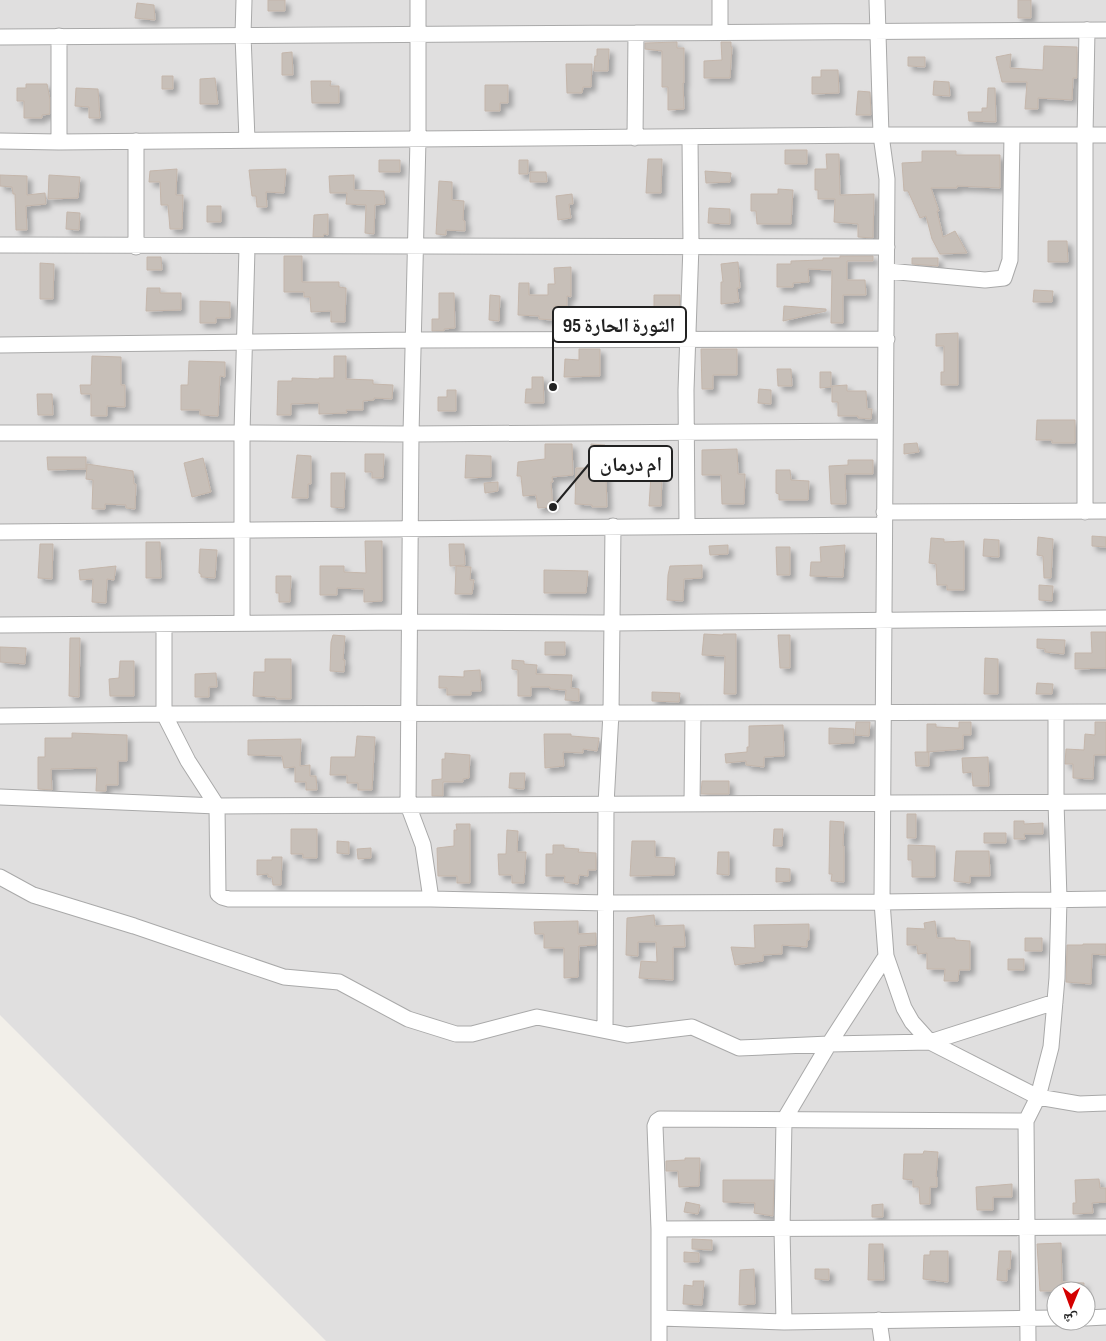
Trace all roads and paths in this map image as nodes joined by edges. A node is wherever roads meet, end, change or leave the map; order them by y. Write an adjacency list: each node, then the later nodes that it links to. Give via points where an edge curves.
1 (244, 0): 10 (street)
2 (418, 0): 11 (street)
3 (720, 0): 8 (street)
4 (877, 0): 7 (street)
5 (1087, 30): 6 (street); 7 (street); 17 (street)
6 (1106, 30)
7 (877, 31): 8 (street); 14 (street)
8 (720, 32): 9 (street)
9 (636, 33): 11 (street); 18 (street)
10 (243, 35): 11 (street); 12 (street); 21 (street)
11 (418, 35): 20 (street)
12 (59, 36): 13 (street); 24 (street)
13 (0, 37)
14 (880, 135): 15 (street); 19 (street); 29 (street, via 887,179)
15 (1012, 135): 17 (street); 31 (street, via 1010,260 1004,278 985,280)
16 (1106, 135): 17 (street)
17 (1085, 136): 43 (street)
18 (635, 138): 19 (street); 20 (street)
19 (690, 138): 27 (street)
20 (418, 139): 21 (street); 28 (street)
21 (247, 140): 23 (street)
22 (0, 141): 24 (street)
23 (136, 141): 24 (street); 26 (street)
24 (60, 142)
25 (0, 245): 26 (street)
26 (136, 246): 30 (street)
27 (691, 246): 28 (street); 29 (street); 33 (street)
28 (415, 247): 30 (street); 34 (street)
29 (888, 247): 31 (street)
30 (247, 248): 35 (street)
31 (888, 271): 32 (street)
32 (887, 338): 33 (street); 37 (street)
33 (689, 339): 34 (street); 40 (street)
34 (414, 340): 35 (street); 41 (street)
35 (244, 342): 36 (street); 38 (street)
36 (0, 345)
37 (885, 431): 40 (street); 44 (street)
38 (242, 432): 39 (street); 41 (street); 48 (street)
39 (0, 433)
40 (686, 433): 41 (street); 45 (street)
41 (411, 434): 47 (street)
42 (1106, 511): 43 (street)
43 (1085, 512): 44 (street)
44 (884, 518): 45 (street); 51 (street)
45 (687, 525): 46 (street)
46 (613, 526): 47 (street); 54 (street)
47 (411, 528): 48 (street); 52 (street)
48 (241, 529): 49 (street); 53 (street)
49 (0, 532)
50 (1106, 618): 51 (street)
51 (884, 620): 54 (street); 57 (street)
52 (410, 622): 53 (street); 54 (street); 63 (street)
53 (242, 623): 56 (street)
54 (612, 623): 59 (street)
55 (0, 625): 56 (street)
56 (164, 625): 62 (street)
57 (883, 712): 60 (street); 61 (street); 68 (street)
58 (1106, 712): 61 (street)
59 (611, 713): 60 (street); 63 (street); 69 (street)
60 (693, 713): 70 (street)
61 (1056, 713): 66 (street)
62 (164, 714): 63 (street); 64 (street); 72 (street)
63 (409, 714): 71 (street)
64 (0, 716)
65 (0, 797): 72 (street)
66 (1056, 802): 67 (street); 68 (street); 75 (street)
67 (1106, 802)
68 (883, 803): 70 (street); 77 (street)
69 (606, 804): 70 (street); 71 (street); 78 (street)
70 (692, 804)
71 (408, 805): 72 (street); 74 (street, via 423,845)
72 (217, 806): 74 (street, via 218,894 222,897)
73 (0, 877): 81 (street, via 33,895 284,977 339,982 408,1019 456,1034 472,1034 537,1017)
74 (431, 898): 78 (street)
75 (1059, 899): 76 (street); 77 (street); 80 (street)
76 (1106, 899)
77 (882, 902): 78 (street); 79 (street)
78 (606, 903): 81 (street)
79 (886, 956): 82 (street, via 904,1008); 83 (street)
80 (1055, 1002): 82 (street); 84 (street, via 1052,1047)
81 (605, 1030): 83 (street, via 636,1035 692,1026 732,1046 747,1049)
82 (930, 1042): 83 (street); 84 (street)
83 (829, 1044): 86 (street)
84 (1038, 1097): 85 (street, via 1080,1104); 87 (street)
85 (1106, 1104)
86 (784, 1120): 87 (street); 90 (street, via 657,1121); 91 (street)
87 (1026, 1121): 89 (street)
88 (1106, 1226): 89 (street)
89 (1028, 1228): 91 (street); 93 (street)
90 (659, 1229): 91 (street); 92 (street)
91 (782, 1229): 96 (street)
92 (659, 1318): 96 (street); 97 (street)
93 (1028, 1318): 94 (street); 95 (street); 99 (street)
94 (1046, 1318)
95 (879, 1320): 96 (street); 98 (street)
96 (784, 1322)
97 (659, 1341)
98 (882, 1341)
99 (1028, 1341)

